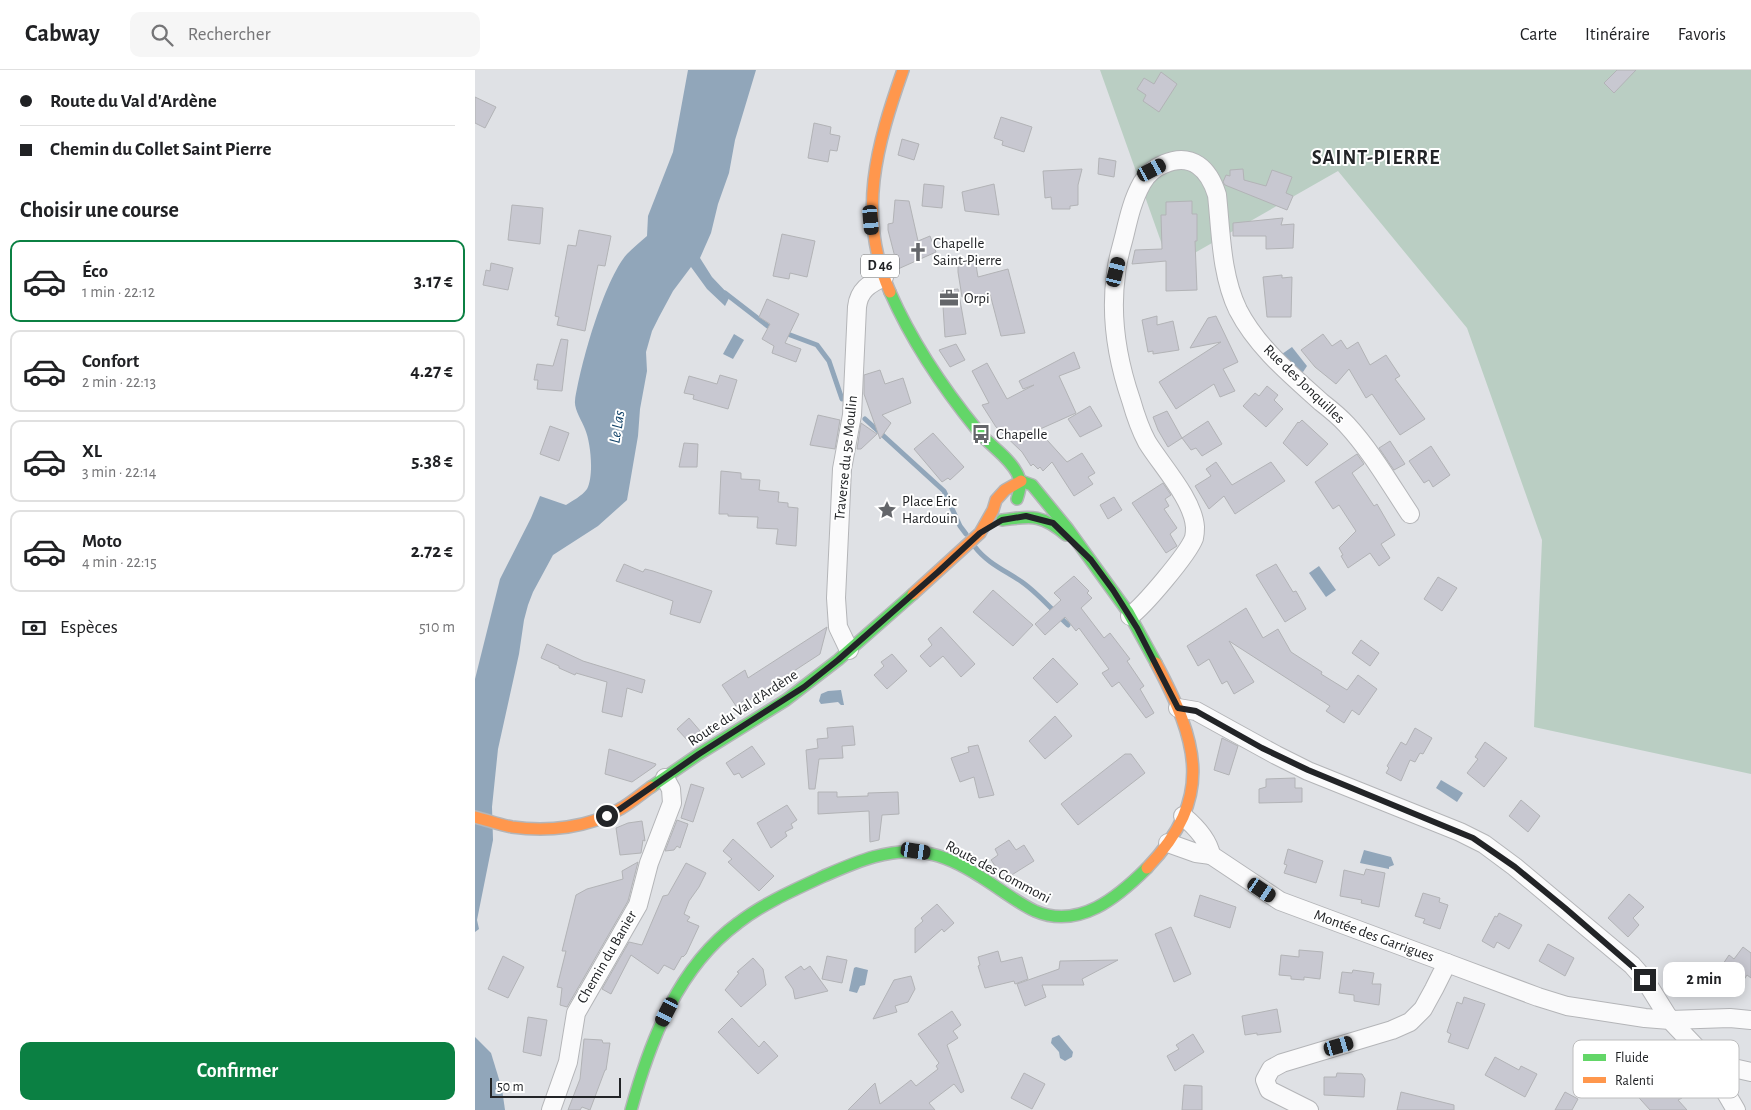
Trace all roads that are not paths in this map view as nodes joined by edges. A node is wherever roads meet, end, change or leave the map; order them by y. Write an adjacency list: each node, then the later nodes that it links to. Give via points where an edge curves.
1 (903, 70): 2 (street, D 46, via 880,146 872,189 873,233)
2 (884, 277): 3 (street, D 46, via 926,360); 13 (street, Traverse du 5e Moulin, via 863,290 857,301 852,415 842,469 836,598 838,627)
3 (984, 438): 5 (street, D 46, via 990,456); 5 (street, D 46, via 1015,468)
4 (996, 481): 6 (street)
5 (1019, 485): 6 (street, via 1005,490); 8 (street, via 1014,505); 9 (street, Route des Commoni); 11 (street, Route des Commoni, via 1031,485 1037,491)
6 (996, 500): 10 (street)
7 (1411, 514): 12 (street, Rue des Jonquilles, via 1346,424 1281,366 1246,322 1226,273 1217,195 1210,177 1197,164 1181,160 1171,162 1152,170 1132,204 1116,272 1116,346 1146,440 1180,489 1194,519 1195,536 1185,554 1141,608)
8 (1002, 520): 9 (street, Route des Commoni, via 1026,516); 10 (street)
9 (1053, 523): 11 (street, Route des Commoni)
10 (980, 533): 13 (street, Route du Val d'Ardène)
11 (1091, 560): 12 (street, Route des Commoni)
12 (1130, 616): 14 (street, Route des Commoni)
13 (849, 650): 15 (street, Route du Val d'Ardène, via 804,687)
14 (1178, 708): 16 (street, Route des Commoni, via 1189,739 1194,774); 21 (street, via 1196,711 1308,770 1484,844 1632,966 1645,980)
15 (665, 778): 17 (street, Route du Val d'Ardène, via 620,809 590,822 549,829 510,827); 25 (street, Chemin du Banier, via 671,789 671,803 638,904 575,1013 568,1062)
16 (1183, 816): 18 (street, Route des Commoni); 19 (street, via 1200,832)
17 (475, 817)
18 (1168, 843): 19 (street, Montée des Garrigues); 26 (street, Route des Commoni, via 1145,870 1117,894 1092,912 1076,916 1060,918 1036,911 951,861 929,853 902,850 850,865 772,900 726,932 691,972 651,1043)
19 (1211, 855): 20 (street, Montée des Garrigues, via 1280,901)
20 (1447, 963): 21 (street, via 1551,1002); 27 (street, Montée des Garrigues, via 1423,1009 1410,1022 1282,1062 1271,1069 1265,1080 1269,1090)
21 (1670, 1020): 22 (street); 23 (street)
22 (1751, 1020)
23 (1689, 1040)
24 (1729, 1098): 28 (street)
25 (551, 1110)
26 (631, 1110)
27 (1309, 1110)
28 (1736, 1110)

